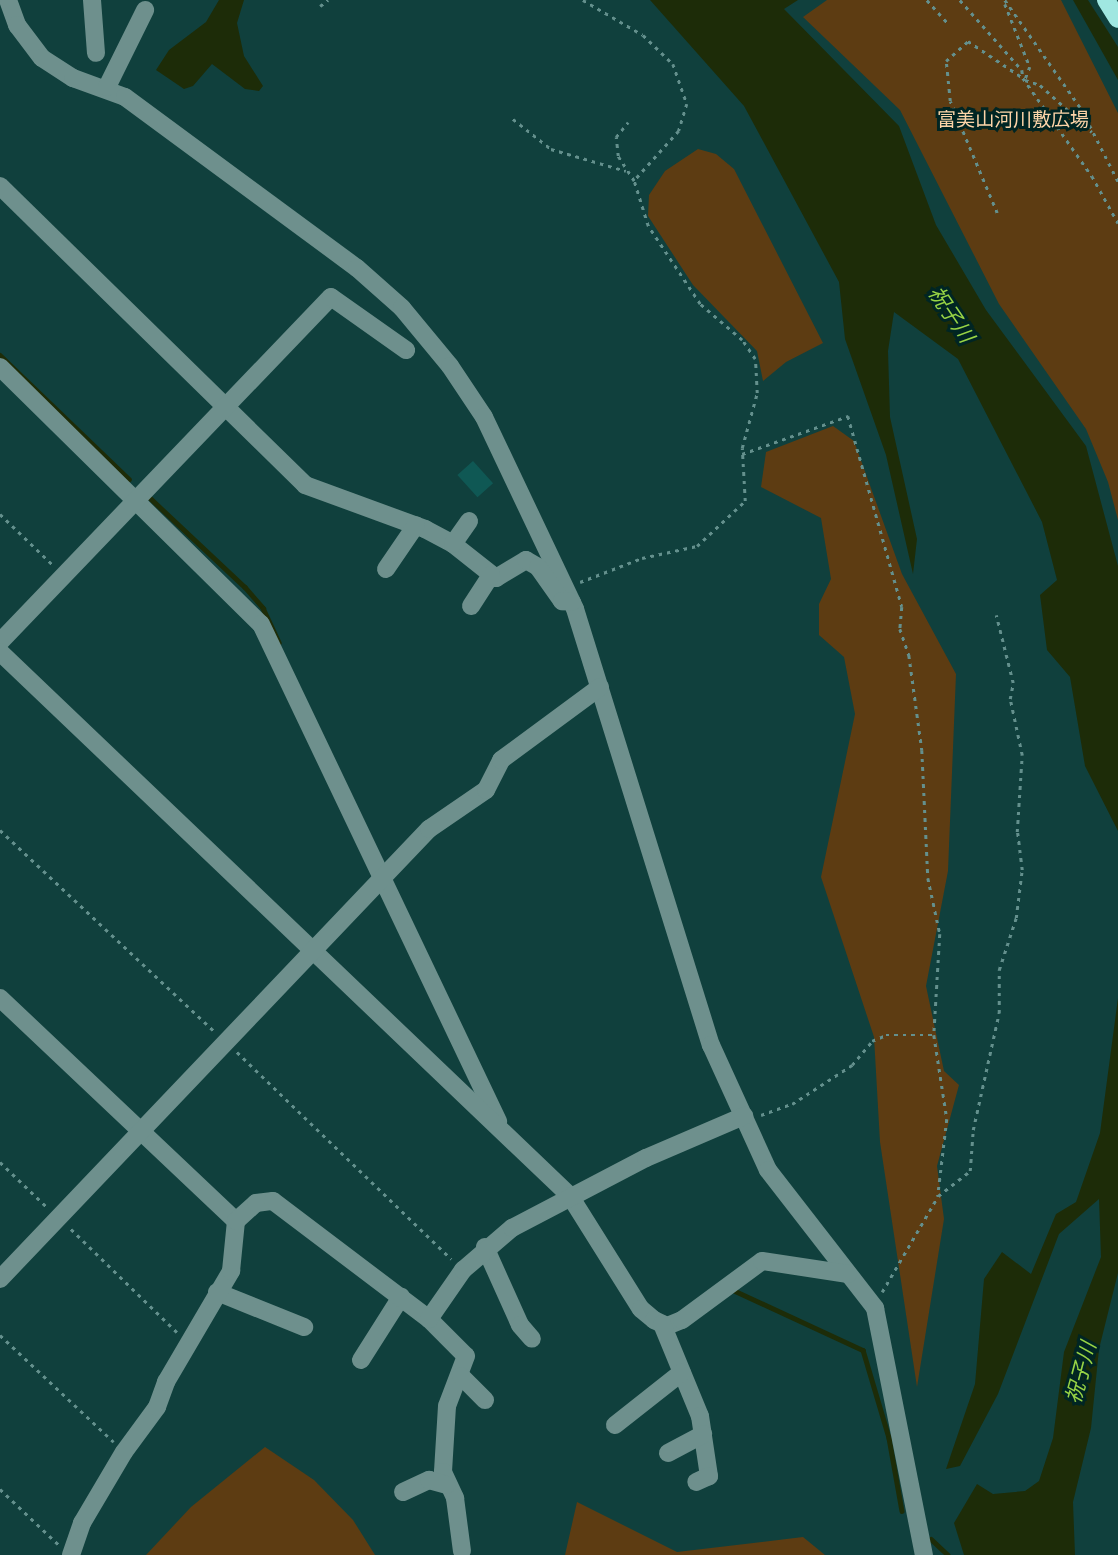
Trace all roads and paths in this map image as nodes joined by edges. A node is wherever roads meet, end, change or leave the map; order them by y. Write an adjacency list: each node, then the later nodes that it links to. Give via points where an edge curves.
1 (8, 0): 15 (street, via 17,26 42,58 73,78)
2 (92, 0): 13 (street)
3 (328, 0): 9 (path)
4 (583, 0): 20 (path, via 643,34 673,64 687,104 679,131)
5 (927, 0): 12 (path)
6 (960, 0): 14 (path, via 1002,43)
7 (1004, 0): 14 (path, via 1030,67); 18 (path, via 1082,110)
8 (1106, 0): 11 (main road)
9 (320, 6)
10 (145, 10): 15 (street)
11 (1118, 19)
12 (947, 22)
13 (96, 53)
14 (1024, 79): 18 (path, via 1040,85); 23 (path, via 968,41 946,61 950,101); 24 (path, via 1092,176)
15 (107, 87): 37 (street, via 357,268 401,307 450,366 484,417)
16 (513, 119): 19 (path, via 551,149)
17 (628, 122): 19 (path, via 616,137)
18 (1094, 135): 21 (path)
19 (626, 171): 20 (path)
20 (634, 181): 28 (path, via 656,240 700,304 742,340 755,359 757,393)
21 (1118, 181)
22 (0, 186): 27 (street)
23 (997, 213)
24 (1118, 223)
25 (406, 350): 27 (street, via 331,297)
26 (0, 367): 29 (street)
27 (227, 405): 29 (street); 32 (street, via 305,485)
28 (742, 454): 37 (path, via 744,501 696,546 642,558); 46 (path, via 843,417 853,422 902,607 900,629 909,655 922,750 928,878 940,934)
29 (136, 497): 35 (street); 43 (street, via 261,624)
30 (0, 514): 35 (path)
31 (469, 521): 33 (street)
32 (416, 525): 33 (street); 34 (street)
33 (453, 544): 36 (street)
34 (386, 569)
35 (63, 575): 40 (street)
36 (491, 575): 37 (street, via 496,578 526,560 538,567 562,601); 38 (street)
37 (568, 595): 42 (street)
38 (471, 606)
39 (996, 615): 52 (path, via 1013,683 1010,699 1022,755 1017,832 1021,870 1016,918 999,970 999,1013 973,1130 972,1164 966,1176)
40 (0, 642)
41 (0, 652): 44 (street)
42 (600, 687): 43 (street, via 500,760 486,790 429,830); 47 (street, via 711,1045)
43 (383, 880): 44 (street); 48 (street)
44 (315, 952): 48 (street); 49 (street)
45 (0, 998): 49 (street)
46 (934, 1035): 47 (path, via 886,1035 872,1041 852,1065 802,1098); 52 (path, via 947,1119)
47 (746, 1118): 51 (street); 56 (street, via 768,1170)
48 (501, 1129): 51 (street)
49 (142, 1132): 53 (street); 54 (street)
50 (0, 1162): 53 (path)
51 (570, 1196): 55 (street); 62 (street, via 641,1309)
52 (937, 1196): 60 (path)
53 (59, 1218): 57 (street); 66 (path)
54 (236, 1221): 58 (street, via 231,1271); 59 (street, via 256,1203 273,1201)
55 (485, 1247): 61 (street); 65 (street, via 520,1325)
56 (848, 1274): 60 (street); 62 (street, via 762,1261 682,1320)
57 (0, 1279)
58 (217, 1292): 63 (street); 66 (street)
59 (401, 1297): 61 (street); 67 (street)
60 (875, 1308): 81 (street)
61 (429, 1319): 69 (street, via 466,1356)
62 (662, 1324): 68 (street)
63 (304, 1327)
64 (0, 1335): 73 (path)
65 (532, 1339)
66 (188, 1342): 73 (street, via 157,1407)
67 (361, 1360)
68 (682, 1372): 71 (street); 72 (street)
69 (461, 1376): 70 (street); 76 (street, via 447,1406)
70 (485, 1401)
71 (615, 1425)
72 (703, 1434): 74 (street); 75 (street, via 709,1476)
73 (124, 1452): 80 (street, via 82,1523)
74 (668, 1453)
75 (696, 1482)
76 (446, 1485): 78 (street, via 429,1480); 79 (street, via 456,1498)
77 (0, 1489): 80 (path)
78 (403, 1492)
79 (462, 1550)
80 (70, 1555)
81 (924, 1555)

